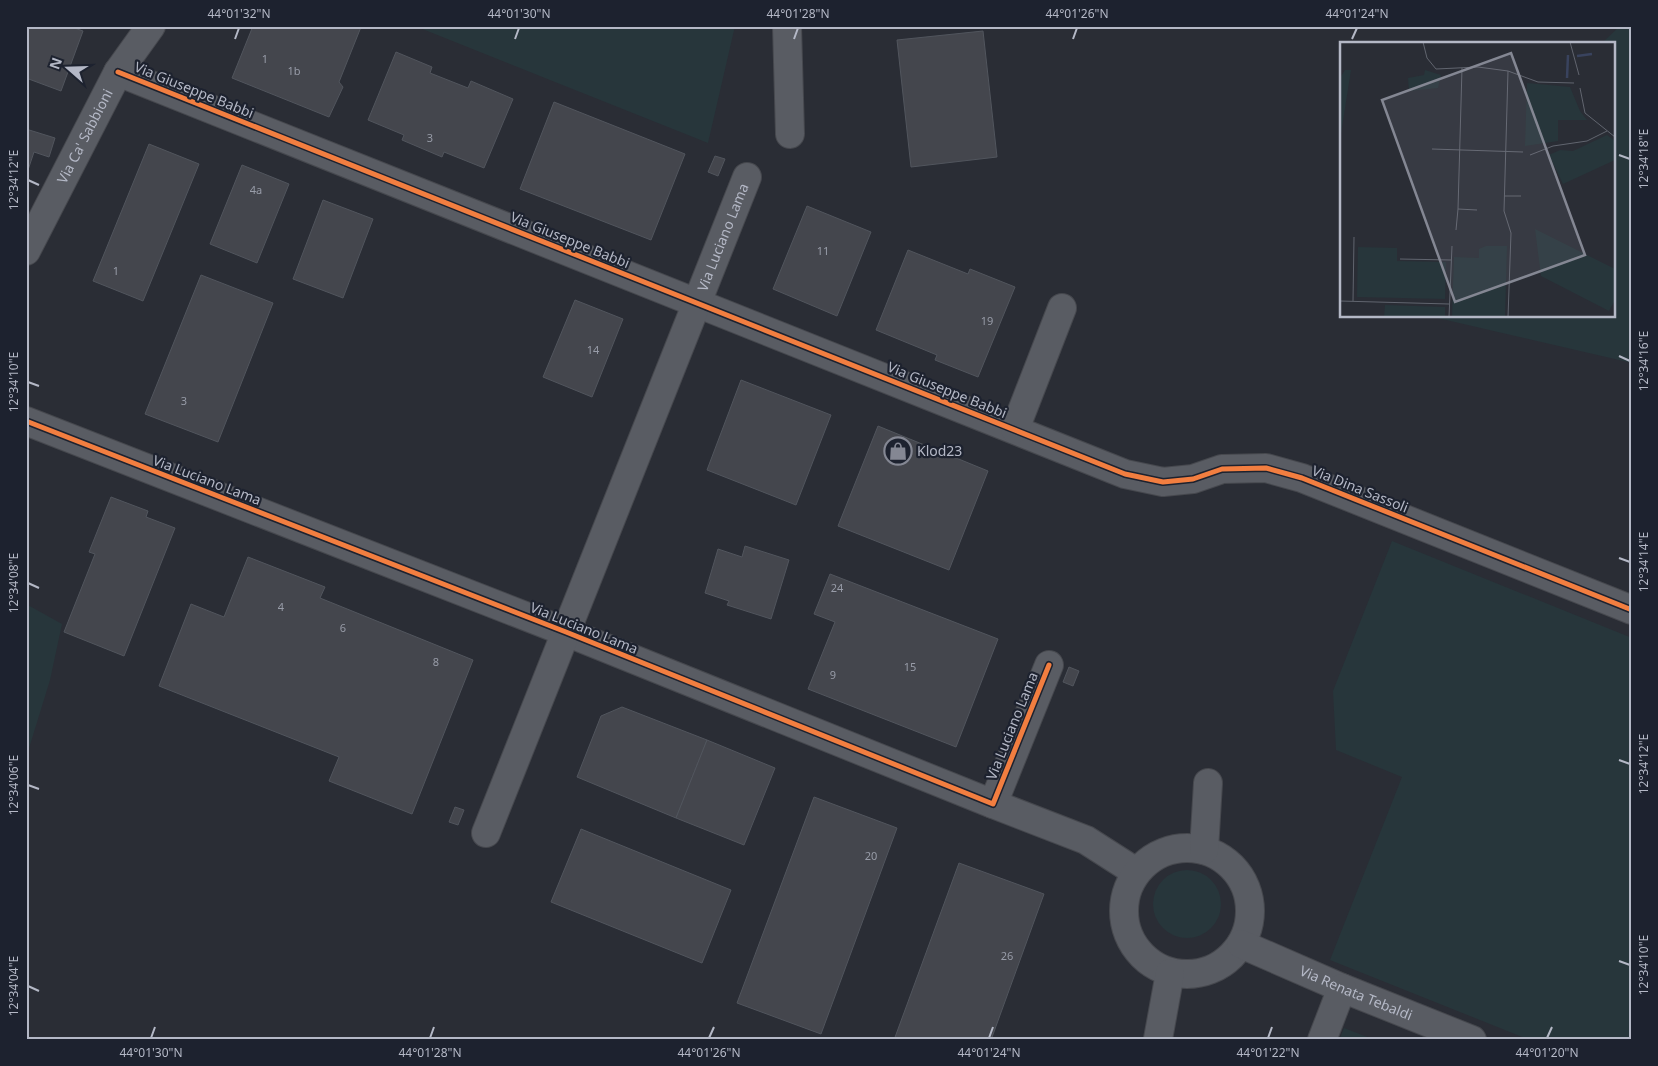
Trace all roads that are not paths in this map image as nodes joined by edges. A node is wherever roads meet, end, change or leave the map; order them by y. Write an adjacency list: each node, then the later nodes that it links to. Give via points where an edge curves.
1 (151, 26): 3 (street, Via Ca' Sabbioni)
2 (787, 26): 4 (street)
3 (118, 72): 6 (street, Via Ca' Sabbioni); 7 (street, Via Giuseppe Babbi)
4 (790, 134)
5 (747, 177): 7 (street, Via Luciano Lama)
6 (26, 251)
7 (697, 303): 10 (street, Via Giuseppe Babbi); 12 (street, Via Luciano Lama)
8 (1062, 308): 10 (street, Via Giuseppe Babbi)
9 (26, 421): 12 (street, Via Luciano Lama)
10 (1014, 429): 11 (street, Via Dina Sassoli, via 1125,474 1163,482 1193,479 1222,469 1266,468 1302,478)
11 (1632, 610)
12 (566, 632): 15 (street, Via Luciano Lama); 16 (street, Via Luciano Lama)
13 (1049, 665): 15 (street, Via Luciano Lama)
14 (1208, 783): 17 (street)
15 (993, 804): 18 (street, via 1086,840)
16 (486, 833)
17 (1204, 850): 18 (street, via 1186,847 1167,850); 19 (street, via 1225,860 1241,878 1250,899 1250,923)
18 (1136, 872): 20 (street, via 1125,895 1123,920 1131,943 1148,962)
19 (1241, 944): 20 (street, via 1222,964 1197,975); 21 (street, Via Renata Tebaldi)
20 (1170, 974): 22 (street)
21 (1342, 988): 23 (street); 24 (street, Via Renata Tebaldi)
22 (1158, 1039)
23 (1322, 1040)
24 (1472, 1040)

